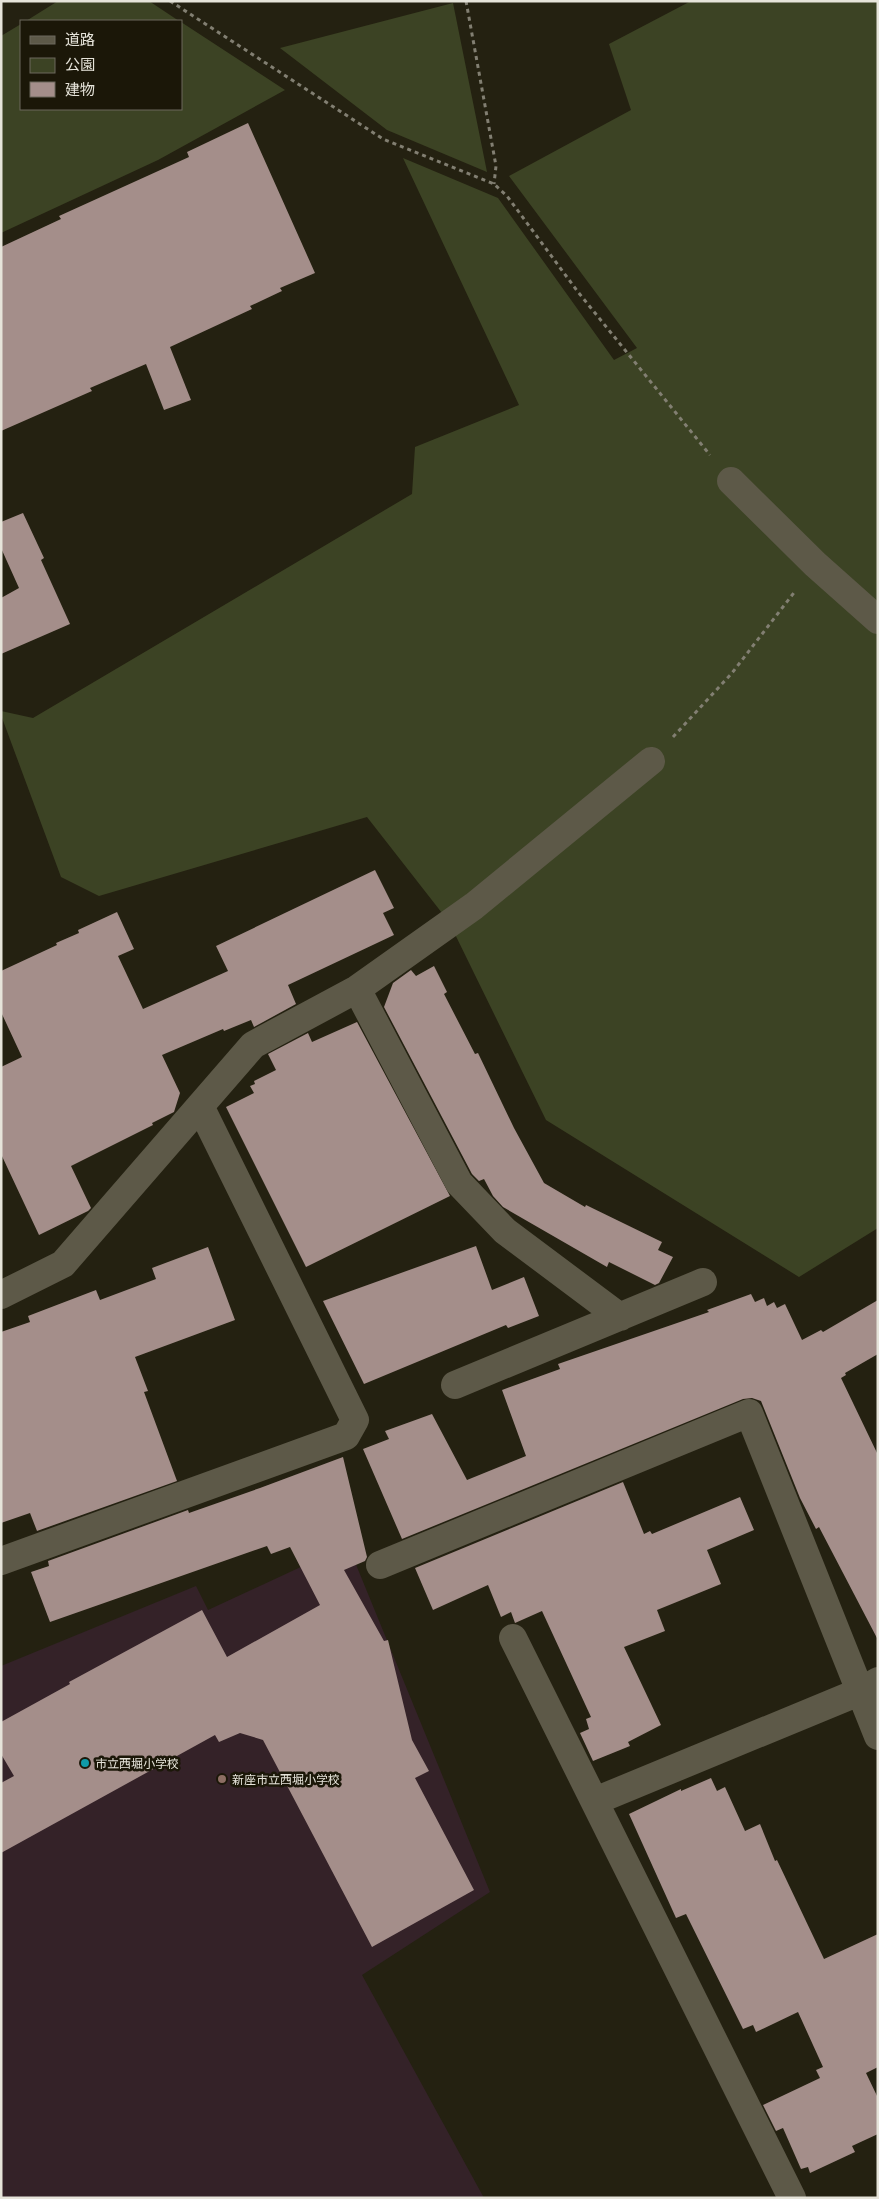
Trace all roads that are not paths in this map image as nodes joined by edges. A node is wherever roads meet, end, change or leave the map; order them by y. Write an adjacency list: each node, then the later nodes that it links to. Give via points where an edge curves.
1 (731, 481): 2 (street, via 815,564)
2 (878, 620)
3 (651, 761): 4 (street, via 474,906)
4 (357, 990): 5 (street, via 253,1045); 8 (street, via 459,1183 504,1231)
5 (200, 1106): 7 (street, via 63,1264); 10 (street, via 355,1420 346,1436)
6 (704, 1282): 8 (street)
7 (1, 1295)
8 (620, 1317): 9 (street)
9 (455, 1384)
10 (1, 1561)
11 (380, 1565): 13 (street, via 749,1414)
12 (513, 1638): 15 (street)
13 (869, 1687): 14 (street); 15 (street)
14 (878, 1736)
15 (595, 1801): 16 (street)
16 (792, 2198)

